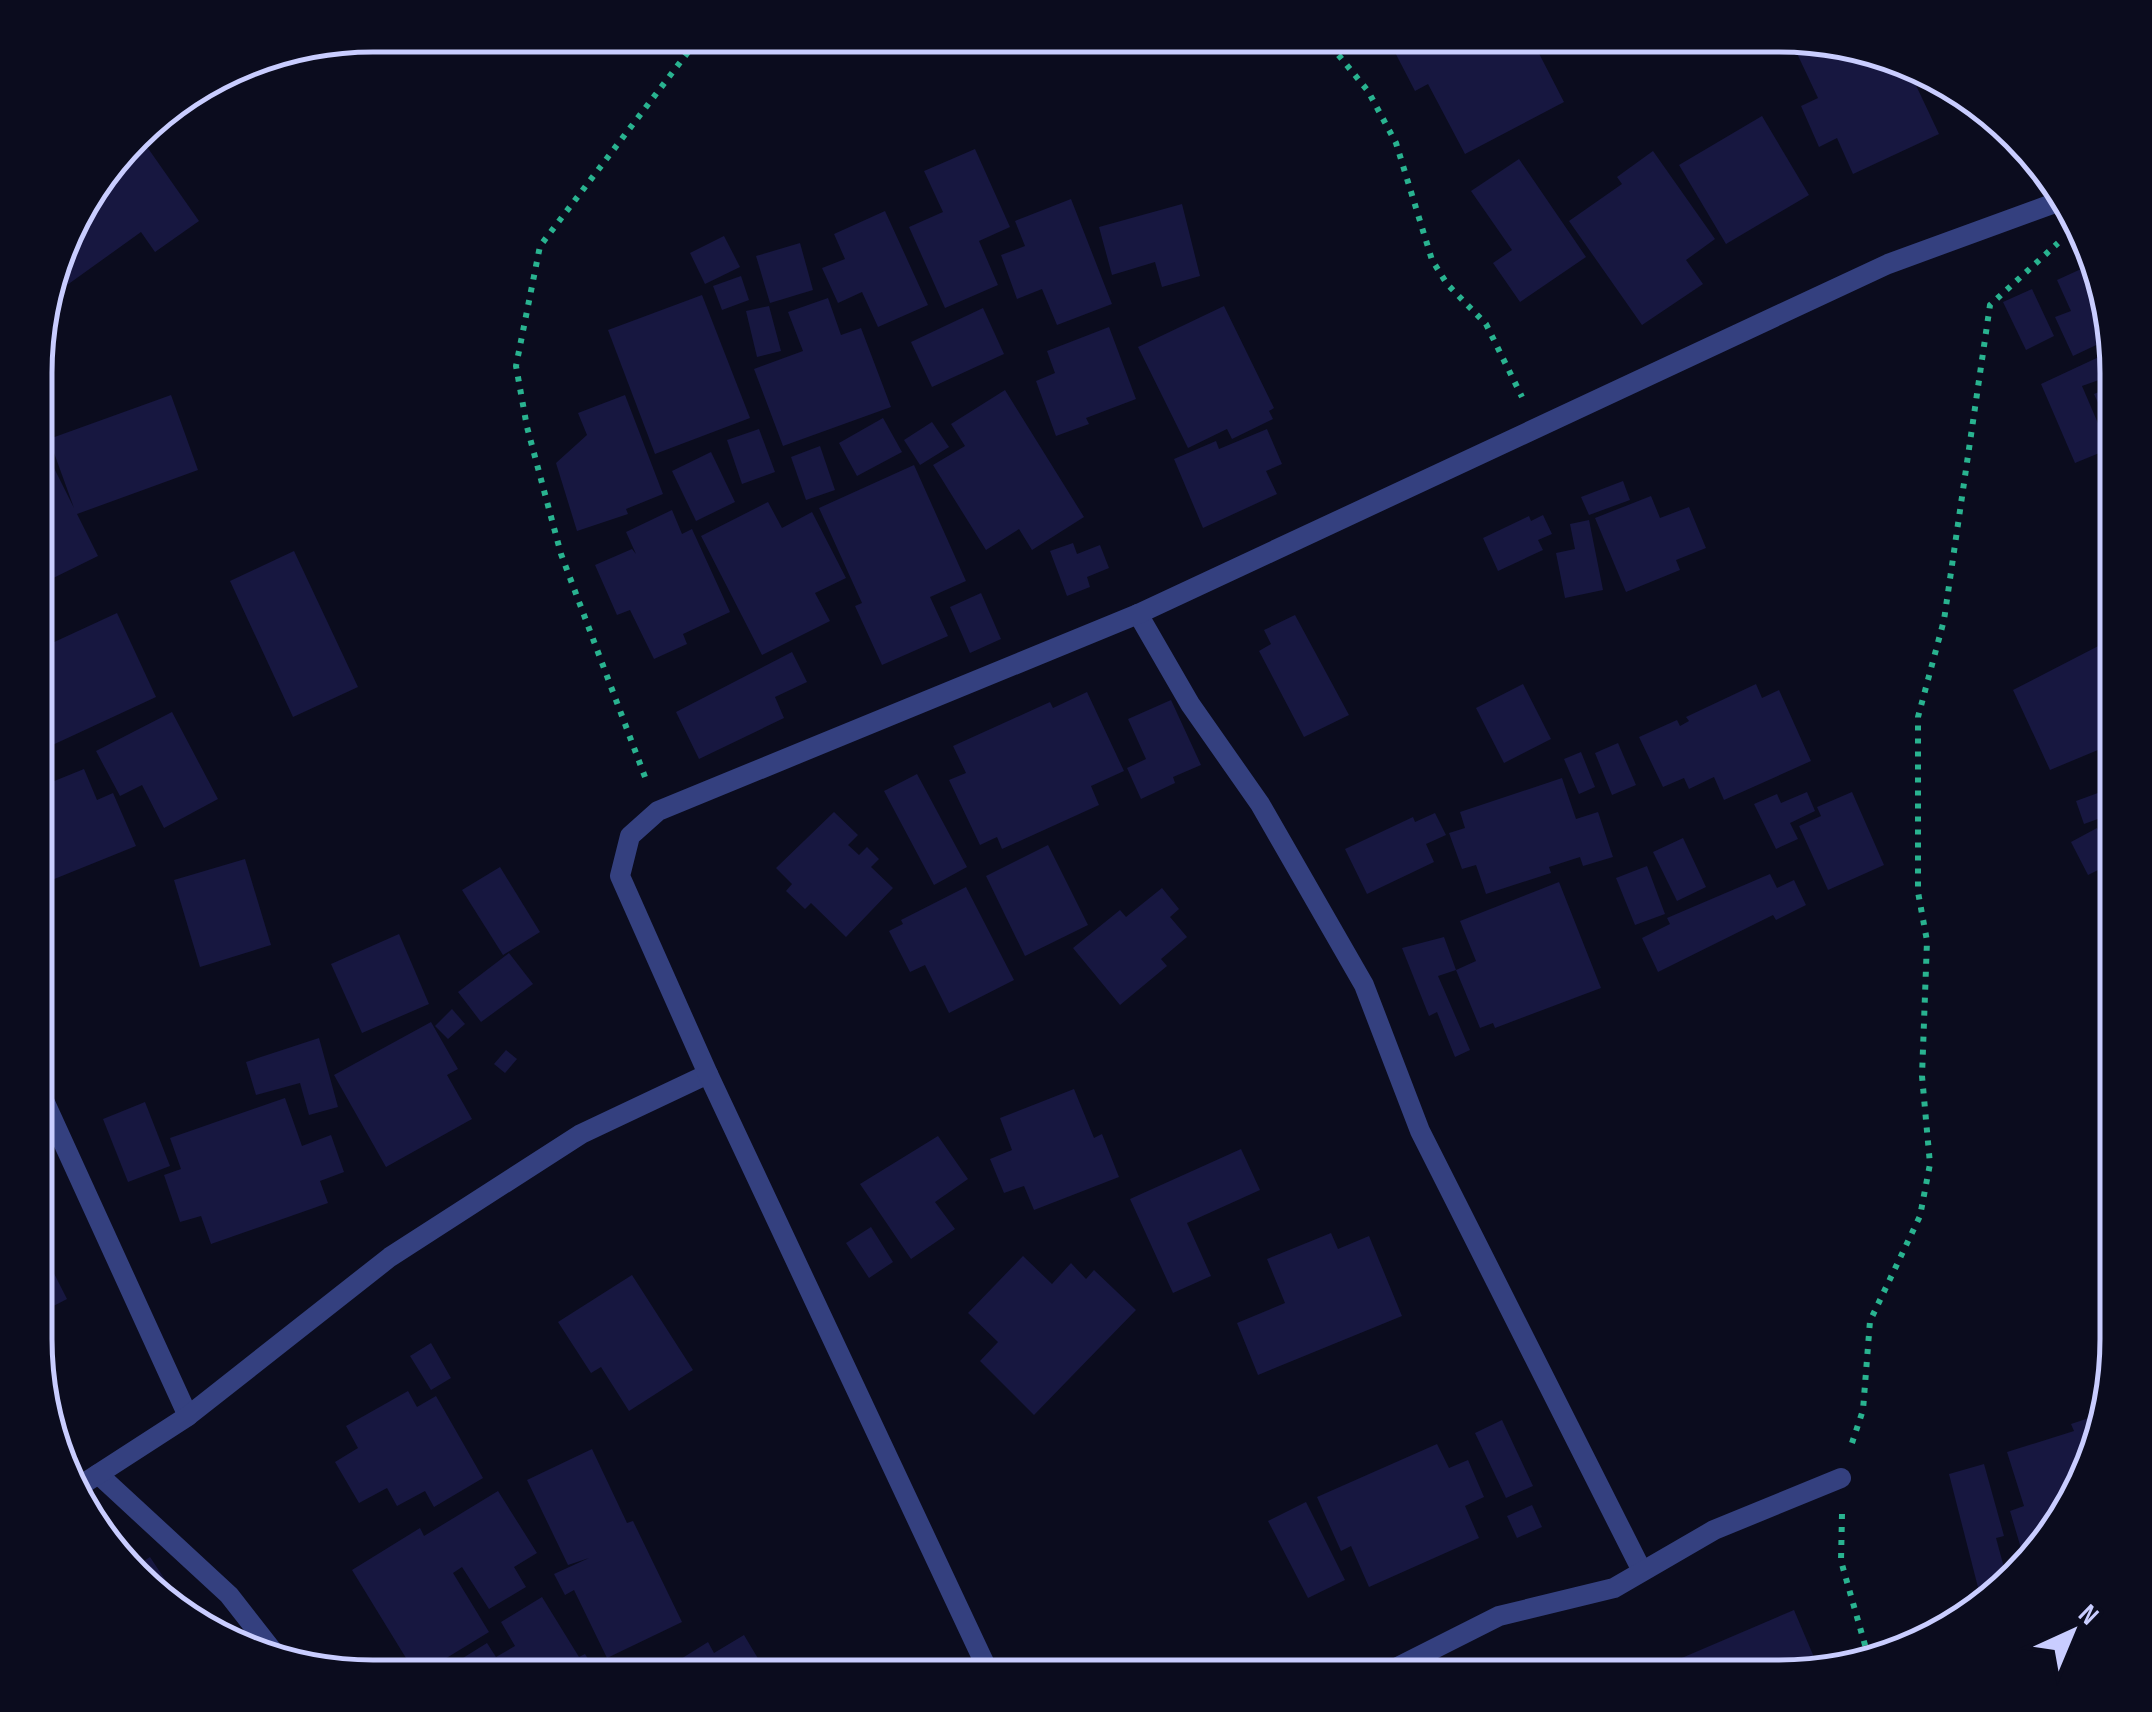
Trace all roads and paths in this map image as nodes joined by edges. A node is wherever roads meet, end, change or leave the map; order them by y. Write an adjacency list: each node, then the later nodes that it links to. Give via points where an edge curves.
1 (688, 53): 7 (path, via 540,246 516,366 561,554)
2 (1336, 53): 5 (path, via 1368,92 1396,143 1432,260 1486,324)
3 (2050, 205): 5 (street, via 1888,264)
4 (2067, 234): 12 (path, via 1990,304 1947,601 1918,717 1918,892 1926,941 1922,1076 1930,1164 1920,1216 1870,1321 1862,1410)
5 (1537, 428): 6 (street)
6 (1138, 614): 7 (street); 14 (street, via 1260,804 1364,985 1420,1131)
7 (658, 811): 8 (street, via 630,836 620,876)
8 (708, 1074): 10 (street, via 582,1134 390,1257); 17 (street)
9 (53, 1119): 10 (street)
10 (188, 1416): 11 (street)
11 (98, 1474): 13 (street); 15 (street, via 228,1595)
12 (1841, 1478): 14 (street, via 1714,1530); 16 (path, via 1840,1561)
13 (87, 1481)
14 (1642, 1571): 18 (street, via 1614,1588 1499,1616)
15 (264, 1640)
16 (1865, 1646)
17 (983, 1659)
18 (1412, 1660)

